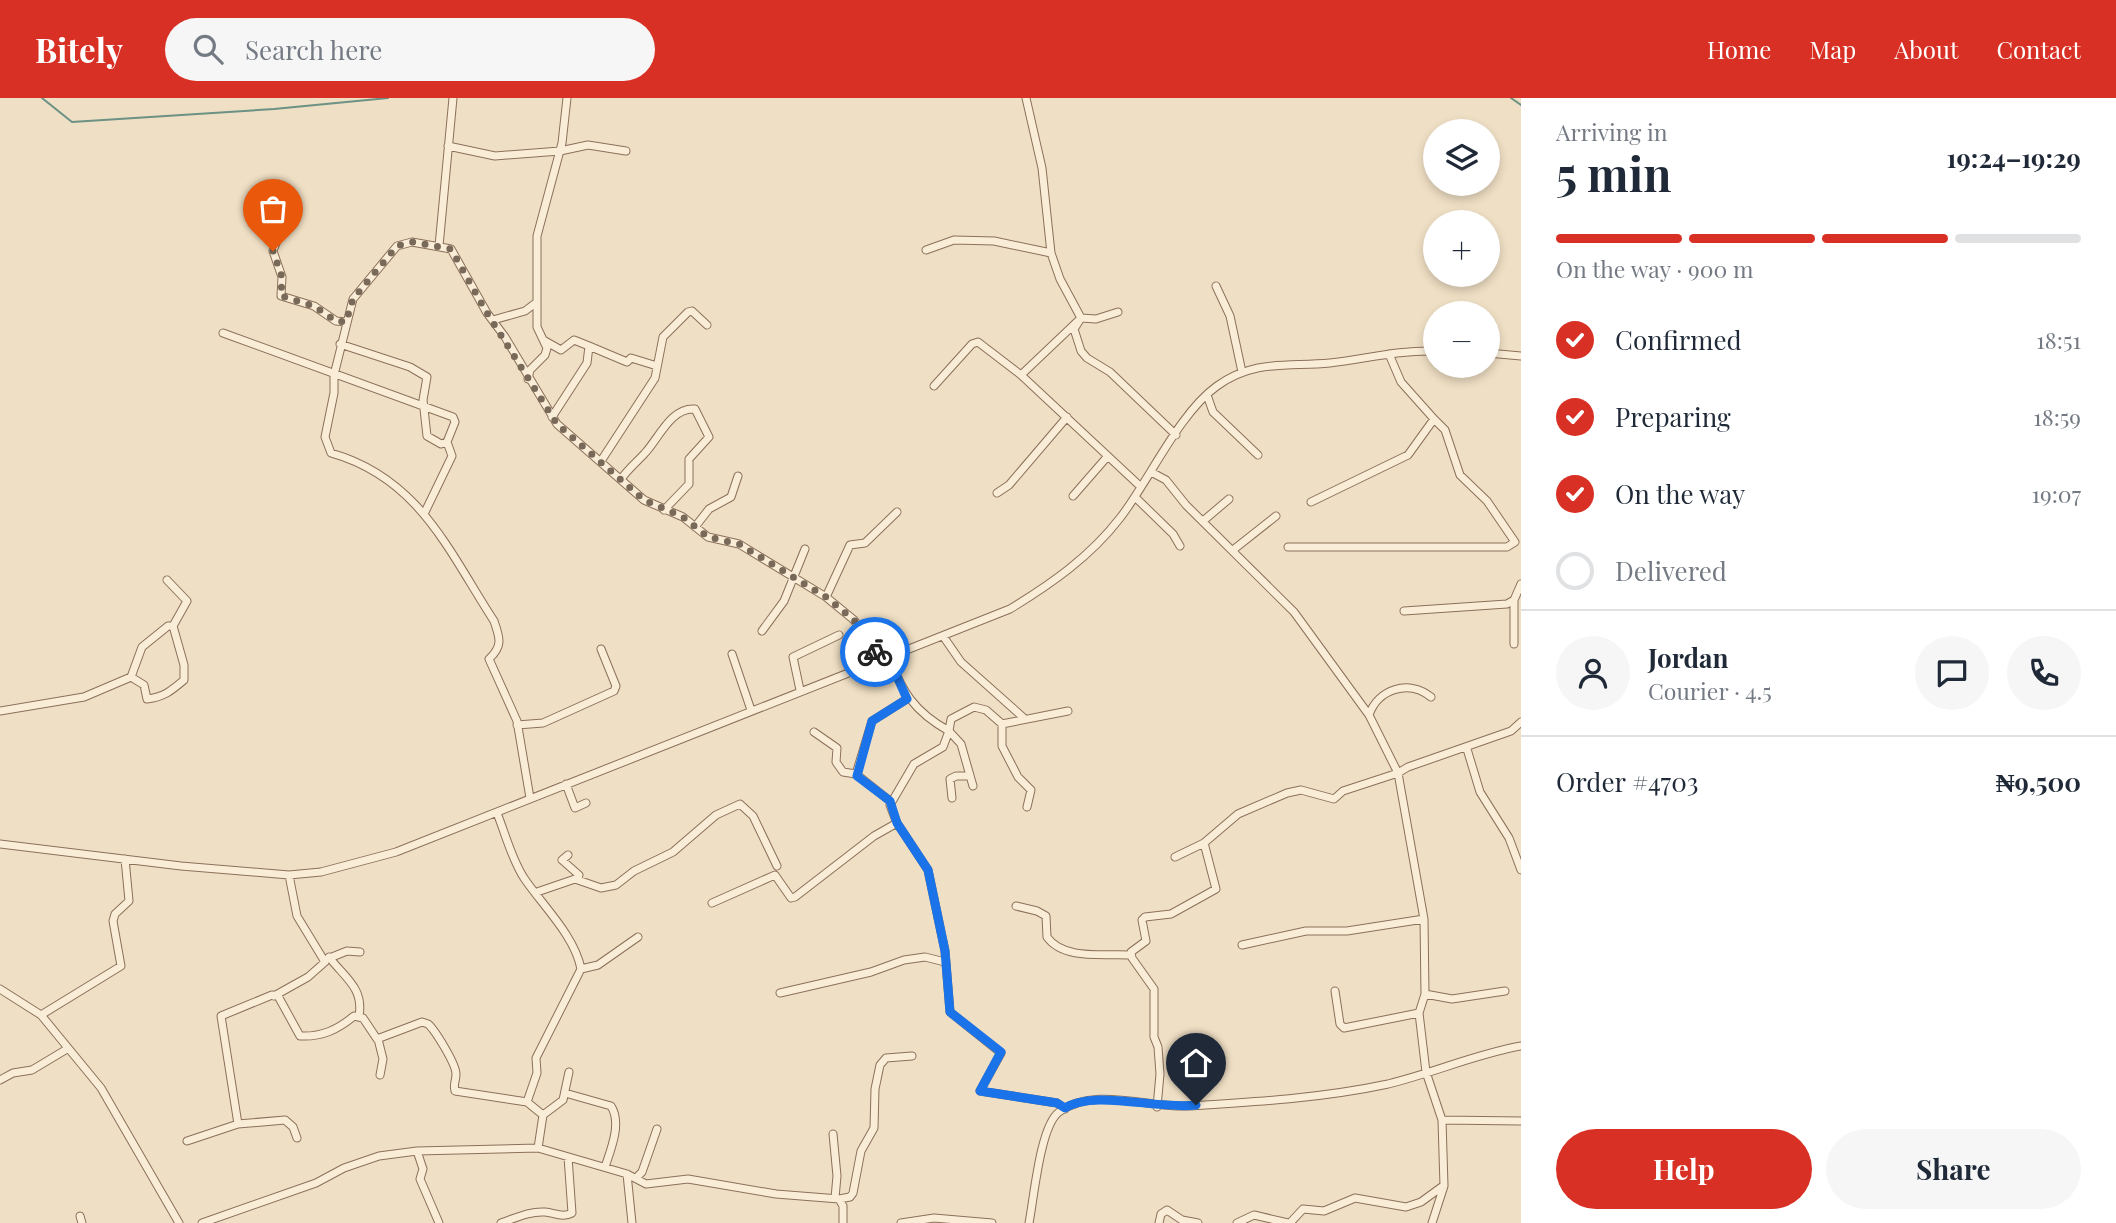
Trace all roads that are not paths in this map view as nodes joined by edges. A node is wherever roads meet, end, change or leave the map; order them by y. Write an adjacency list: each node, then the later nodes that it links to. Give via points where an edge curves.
1 (453, 98): 4 (street)
2 (567, 98): 6 (street)
3 (1026, 98): 10 (street, via 1042,168)
4 (449, 146): 6 (street, via 495,156); 8 (street)
5 (626, 150): 6 (street, via 588,145)
6 (560, 151): 12 (street, via 537,236)
7 (281, 230): 16 (street, via 273,251 282,277 281,296)
8 (439, 246): 15 (street, via 456,254); 16 (street, via 412,242 397,246 353,299)
9 (926, 250): 10 (street, via 954,240 994,241)
10 (1051, 253): 14 (street)
11 (1216, 286): 28 (street, via 1230,316)
12 (537, 302): 15 (street, via 525,311); 19 (street, via 537,327)
13 (1118, 312): 14 (street)
14 (1081, 318): 27 (street); 39 (street, via 1074,329 1081,351)
15 (493, 320): 31 (street)
16 (346, 322): 20 (street)
17 (707, 325): 26 (street, via 692,311 684,314 663,337)
18 (223, 333): 29 (street)
19 (545, 341): 21 (street, via 561,350 574,340); 31 (street, via 545,355 530,370)
20 (340, 344): 29 (street); 35 (street, via 427,377)
21 (589, 346): 26 (street, via 627,362 637,358); 36 (street, via 587,363)
22 (1423, 352): 23 (street)
23 (1389, 354): 28 (street); 38 (street, via 1401,382)
24 (1500, 354): 25 (street)
25 (1521, 356)
26 (657, 366): 43 (street, via 655,378)
27 (1030, 367): 30 (street); 32 (street)
28 (1242, 372): 34 (street)
29 (334, 375): 35 (street); 54 (street, via 325,437 331,453 385,477)
30 (1021, 375): 32 (street); 33 (street, via 978,342)
31 (528, 380): 36 (street)
32 (1031, 383): 37 (street)
33 (933, 386)
34 (1207, 395): 39 (street); 41 (street, via 1213,412)
35 (424, 409): 40 (street, via 427,436 441,444); 40 (street, via 453,417)
36 (552, 417): 43 (street)
37 (1067, 417): 42 (street); 48 (street)
38 (1434, 419): 52 (street, via 1408,455); 59 (street, via 1445,430 1460,475 1488,502)
39 (1176, 435): 44 (street)
40 (447, 442): 54 (street, via 452,456)
41 (1258, 455)
42 (1107, 457): 47 (street); 49 (street)
43 (601, 461): 46 (street)
44 (1150, 472): 47 (street); 57 (street, via 1179,492)
45 (738, 476): 58 (street, via 731,497 709,509)
46 (622, 478): 53 (street, via 644,500); 53 (street, via 665,424 695,409 709,437 690,459 689,484)
47 (1141, 487): 50 (street)
48 (997, 493)
49 (1073, 496)
50 (1135, 497): 60 (street); 73 (street, via 1094,549 1042,590 1010,609)
51 (1229, 499): 57 (street)
52 (1311, 502)
53 (664, 510): 58 (street)
54 (425, 512): 90 (street, via 494,621 501,640 499,650 489,659)
55 (898, 512): 67 (street, via 865,543 850,545)
56 (1276, 516): 63 (street)
57 (1203, 521): 63 (street)
58 (695, 527): 64 (street, via 708,537 739,544)
59 (1518, 545): 61 (street)
60 (1180, 547)
61 (1288, 547)
62 (805, 550): 64 (street)
63 (1233, 550): 86 (street, via 1294,612)
64 (792, 578): 67 (street); 71 (street, via 785,601)
65 (167, 580): 70 (street, via 187,601)
66 (1521, 584): 68 (street)
67 (826, 597): 78 (street, via 854,620)
68 (1514, 600): 69 (street); 74 (street)
69 (1404, 611)
70 (173, 626): 79 (street, via 142,647); 79 (street, via 184,680 162,697 147,699 144,685)
71 (762, 631)
72 (839, 635): 80 (street, via 793,657)
73 (943, 636): 77 (street); 87 (street, via 961,663)
74 (1514, 644)
75 (601, 649): 90 (street, via 614,691 542,723)
76 (732, 654): 84 (street)
77 (888, 656): 78 (street); 82 (street)
78 (879, 659): 80 (street)
79 (131, 677): 83 (street, via 85,696)
80 (800, 691): 84 (street)
81 (1431, 697): 86 (street, via 1420,688 1406,687 1379,697)
82 (907, 699): 91 (street); 95 (street, via 872,721)
83 (0, 710)
84 (751, 710): 97 (street)
85 (1068, 711): 87 (street)
86 (1369, 715): 94 (street)
87 (1025, 719): 89 (street)
88 (1521, 722): 93 (street, via 1511,731)
89 (1002, 724): 91 (street, via 974,707 951,719); 103 (street, via 1002,746 1018,777 1031,790)
90 (517, 725): 99 (street)
91 (949, 731): 96 (street, via 961,744); 101 (street, via 943,747 914,764)
92 (814, 732): 95 (street, via 837,748 836,762 843,772)
93 (1467, 749): 94 (street); 112 (street, via 1480,792 1509,838)
94 (1398, 773): 107 (street, via 1343,791 1334,799 1301,790 1287,793 1238,814); 118 (street)
95 (856, 774): 101 (street)
96 (969, 776): 98 (street); 100 (street, via 950,779)
97 (566, 784): 99 (street); 102 (street, via 575,808)
98 (973, 786)
99 (530, 797): 104 (street)
100 (952, 797)
101 (890, 801): 105 (street)
102 (586, 803)
103 (1027, 807)
104 (497, 813): 113 (street, via 354,865); 115 (street, via 523,877)
105 (897, 823): 116 (street, via 795,897 791,898 775,876); 124 (street, via 928,870)
106 (0, 844): 110 (street)
107 (1204, 844): 109 (street); 122 (street, via 1216,889 1171,914 1145,917 1146,941)
108 (568, 855): 114 (street, via 562,860)
109 (1175, 857)
110 (125, 859): 113 (street); 133 (street, via 129,901 113,921 121,966)
111 (777, 866): 114 (street, via 753,816 740,804 716,815 673,852 616,885 601,888)
112 (1521, 870)
113 (289, 875): 123 (street, via 297,916)
114 (578, 879): 115 (street)
115 (537, 892): 125 (street, via 572,947)
116 (712, 904)
117 (1016, 906): 122 (street, via 1046,916 1047,937 1060,947 1097,956)
118 (1424, 919): 120 (street, via 1347,931 1306,931); 130 (street)
119 (638, 937): 125 (street, via 598,965)
120 (1242, 946)
121 (360, 952): 123 (street, via 346,951)
122 (1131, 955): 145 (street, via 1154,989 1160,1074)
123 (327, 960): 131 (street); 134 (street, via 355,986 362,1001)
124 (945, 962): 129 (street, via 925,957 904,960); 146 (street, via 950,1012 1001,1052 980,1091)
125 (580, 969): 144 (street, via 536,1058 537,1073)
126 (0, 989): 133 (street)
127 (1335, 991): 132 (street, via 1344,1028)
128 (1505, 991): 130 (street, via 1452,999)
129 (780, 993)
130 (1425, 994): 132 (street)
131 (274, 996): 134 (street, via 283,1003 300,1036 337,1030); 150 (street, via 221,1016)
132 (1419, 1013): 140 (street)
133 (41, 1015): 137 (street)
134 (359, 1016): 135 (street)
135 (378, 1039): 141 (street, via 383,1059); 144 (street, via 422,1022 428,1024 450,1053 455,1091)
136 (1521, 1046): 140 (street)
137 (67, 1049): 142 (street, via 32,1070); 164 (street, via 101,1088)
138 (912, 1056): 162 (street, via 886,1058 880,1065 872,1135 861,1151 853,1193)
139 (569, 1072): 143 (street)
140 (1426, 1072): 145 (street, via 1313,1096); 148 (street)
141 (380, 1074)
142 (0, 1080)
143 (565, 1093): 147 (street); 158 (street, via 611,1106 614,1111 617,1120)
144 (527, 1102): 147 (street)
145 (1157, 1107): 146 (street, via 1099,1099)
146 (1065, 1108): 173 (street, via 1056,1114 1046,1133)
147 (544, 1115): 155 (street)
148 (1442, 1120): 149 (street); 161 (street)
149 (1521, 1121)
150 (238, 1125): 153 (street, via 285,1120); 154 (street)
151 (657, 1129): 160 (street)
152 (833, 1134): 162 (street)
153 (297, 1138)
154 (187, 1141)
155 (538, 1148): 156 (street); 157 (street)
156 (417, 1151): 165 (street, via 379,1156); 166 (street, via 423,1169 420,1179)
157 (568, 1157): 158 (street); 163 (street, via 572,1213)
158 (605, 1167): 159 (street)
159 (627, 1174): 160 (street); 169 (street)
160 (636, 1178): 162 (street, via 646,1184 688,1179)
161 (1444, 1186): 177 (street, via 1406,1207 1355,1198 1324,1211 1303,1209); 178 (street)
162 (837, 1199): 170 (street, via 843,1206)
163 (525, 1213): 167 (street); 168 (street)
164 (179, 1223)
165 (202, 1223)
166 (439, 1223)
167 (501, 1223)
168 (527, 1223)
169 (632, 1223)
170 (843, 1223)
171 (903, 1223): 172 (street, via 920,1218)
172 (992, 1223)
173 (1029, 1223)
174 (1159, 1223): 175 (street, via 1167,1210)
175 (1198, 1223)
176 (1237, 1223): 177 (street, via 1254,1215)
177 (1289, 1223)
178 (1432, 1223)

